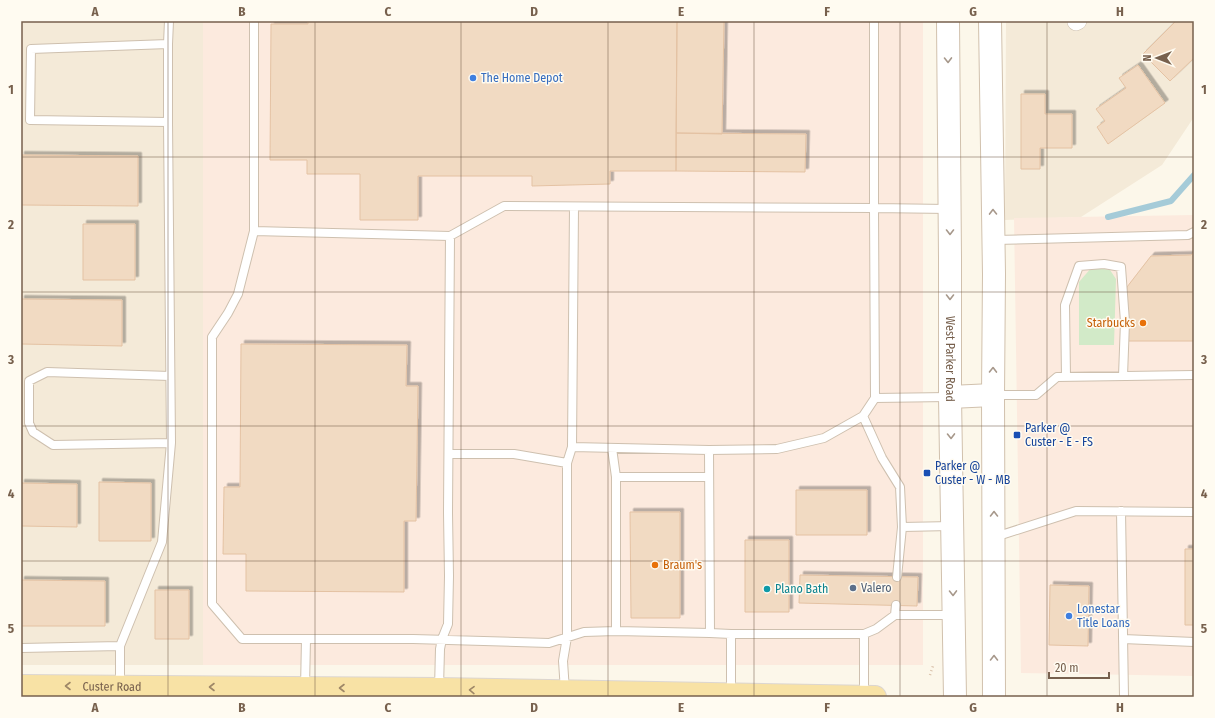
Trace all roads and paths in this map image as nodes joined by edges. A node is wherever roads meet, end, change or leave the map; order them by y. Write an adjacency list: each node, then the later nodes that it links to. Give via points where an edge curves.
1 (169, 21): 6 (lane)
2 (254, 21): 11 (lane)
3 (874, 21): 9 (lane)
4 (948, 21): 10 (main road, West Parker Road, one-way to 10)
5 (990, 21): 14 (main road, one-way to 5)
6 (168, 44): 7 (lane); 7 (lane, via 31,49 30,120)
7 (168, 122): 16 (lane)
8 (574, 207): 9 (lane); 13 (lane, via 504,206); 24 (lane)
9 (874, 208): 10 (lane); 21 (lane)
10 (950, 210): 20 (main road, West Parker Road, one-way to 20)
11 (254, 231): 13 (lane); 46 (lane, via 238,294 212,337 212,604 242,640)
12 (1194, 232): 14 (lane, via 1188,235)
13 (450, 236): 27 (lane)
14 (994, 240): 19 (main road, one-way to 14)
15 (1194, 375): 17 (lane)
16 (170, 376): 23 (lane); 23 (lane, via 47,372 29,381 29,423 33,432 53,445)
17 (1124, 376): 18 (lane); 18 (lane, via 1125,322 1121,267 1104,264 1078,266 1065,305)
18 (1066, 377): 19 (lane, via 1057,377 1036,396)
19 (993, 395): 20 (main road); 35 (main road, one-way to 19)
20 (950, 397): 21 (lane); 33 (main road, West Parker Road, one-way to 33)
21 (875, 398): 22 (lane)
22 (863, 416): 26 (lane, via 824,438 777,449); 34 (lane, via 882,458 900,487)
23 (171, 443): 49 (lane, via 162,542)
24 (572, 447): 25 (lane); 28 (lane)
25 (612, 448): 26 (lane); 29 (lane)
26 (709, 450): 30 (lane)
27 (448, 454): 28 (lane, via 514,454); 47 (lane, via 448,624)
28 (567, 463): 44 (lane)
29 (616, 476): 30 (lane); 40 (lane)
30 (708, 477): 41 (lane)
31 (1122, 511): 32 (lane); 35 (lane, via 1076,511); 45 (lane)
32 (1194, 512)
33 (952, 526): 34 (lane); 38 (main road, West Parker Road, one-way to 38)
34 (902, 527): 36 (lane)
35 (994, 538): 60 (main road, one-way to 35)
36 (897, 577)
37 (896, 605): 39 (lane)
38 (954, 614): 39 (lane); 59 (main road, West Parker Road)
39 (895, 615): 43 (lane, via 876,629)
40 (616, 631): 41 (lane); 44 (lane, via 584,632)
41 (710, 633): 42 (lane)
42 (731, 634): 43 (lane); 56 (lane)
43 (864, 634): 57 (lane)
44 (567, 637): 47 (lane, via 549,642); 55 (lane, via 563,661)
45 (1124, 639): 48 (lane); 61 (lane)
46 (306, 640): 47 (lane); 54 (lane)
47 (442, 640): 53 (lane)
48 (1194, 642)
49 (120, 646): 50 (lane); 52 (lane)
50 (21, 648)
51 (21, 686): 52 (main road, Custer Road, one-way to 51)
52 (120, 686): 54 (main road, Custer Road, one-way to 52)
53 (438, 689): 54 (main road, Custer Road, one-way to 54); 55 (main road, Custer Road, one-way to 53)
54 (305, 692)
55 (566, 694): 56 (main road, Custer Road)
56 (731, 694): 57 (main road, Custer Road)
57 (864, 697): 58 (main road, Custer Road)
58 (875, 697)
59 (955, 697)
60 (994, 697)
61 (1124, 697)

